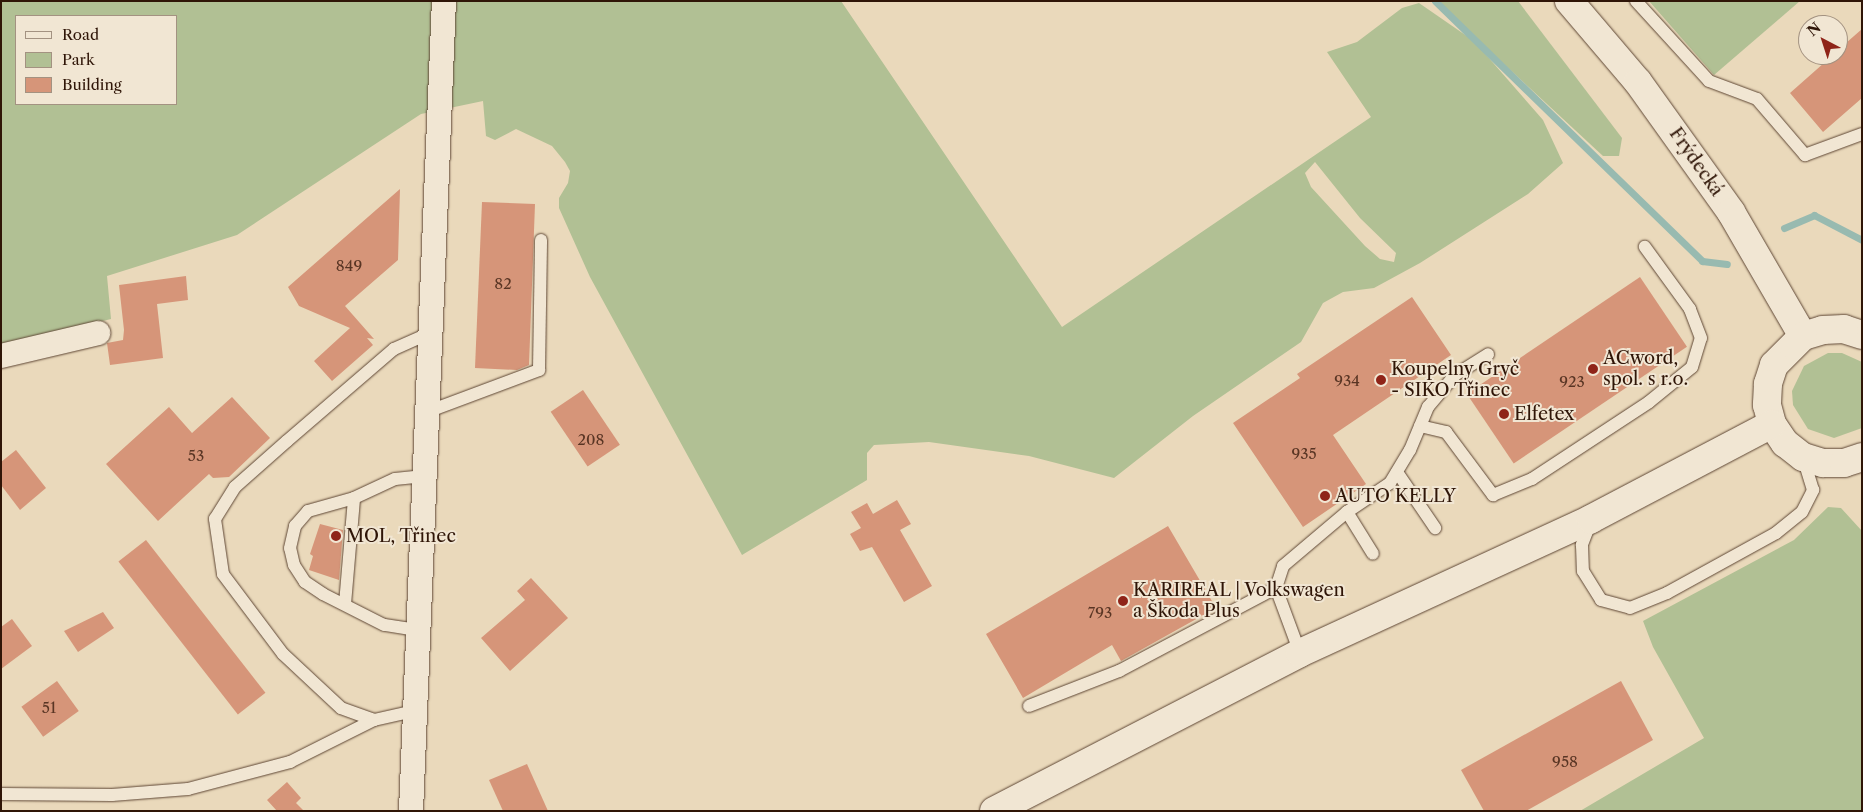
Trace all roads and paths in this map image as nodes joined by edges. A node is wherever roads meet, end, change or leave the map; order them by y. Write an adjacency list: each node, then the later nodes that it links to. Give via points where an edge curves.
1 (444, 1): 8 (street)
2 (1569, 1): 10 (main road, Frýdecká, via 1638,82 1699,166 1731,212)
3 (1636, 1): 4 (lane, via 1709,80 1757,99 1805,155)
4 (1862, 134)
5 (541, 240): 13 (lane, via 539,370)
6 (1645, 247): 15 (lane, via 1690,309 1701,338 1692,367 1649,402 1532,479 1493,495 1446,432)
7 (98, 333): 12 (street)
8 (430, 333): 13 (street); 31 (lane, via 394,349 294,435 235,487 215,519 224,574 283,654 341,708)
9 (1862, 335): 10 (main road, via 1844,329 1823,330)
10 (1803, 336): 14 (main road, via 1774,365 1768,384 1767,405)
11 (1488, 354): 15 (lane, via 1455,375 1428,407)
12 (1, 356)
13 (424, 413): 19 (street)
14 (1772, 424): 16 (main road, via 1785,443); 22 (main road)
15 (1420, 426): 18 (lane)
16 (1803, 456): 17 (main road, via 1823,463 1844,463); 22 (lane, via 1813,490 1802,512 1776,533 1667,593 1630,608 1601,600 1583,571 1582,544)
17 (1862, 457)
18 (1397, 472): 21 (lane, via 1390,483); 23 (lane)
19 (422, 476): 20 (lane, via 395,479); 27 (street)
20 (354, 498): 26 (lane); 26 (lane, via 308,510 295,526 290,548 294,565 305,582)
21 (1347, 512): 24 (lane); 25 (lane, via 1283,566)
22 (1592, 519): 28 (main road)
23 (1435, 528)
24 (1373, 554)
25 (1276, 588): 28 (lane); 29 (lane, via 1119,671)
26 (345, 604): 27 (lane, via 384,625)
27 (417, 630): 30 (street)
28 (1300, 654): 34 (main road)
29 (1029, 706)
30 (414, 711): 31 (lane); 33 (street)
31 (374, 720): 32 (lane, via 290,762 188,789 112,795)
32 (1, 794)
33 (411, 811)
34 (994, 811)

